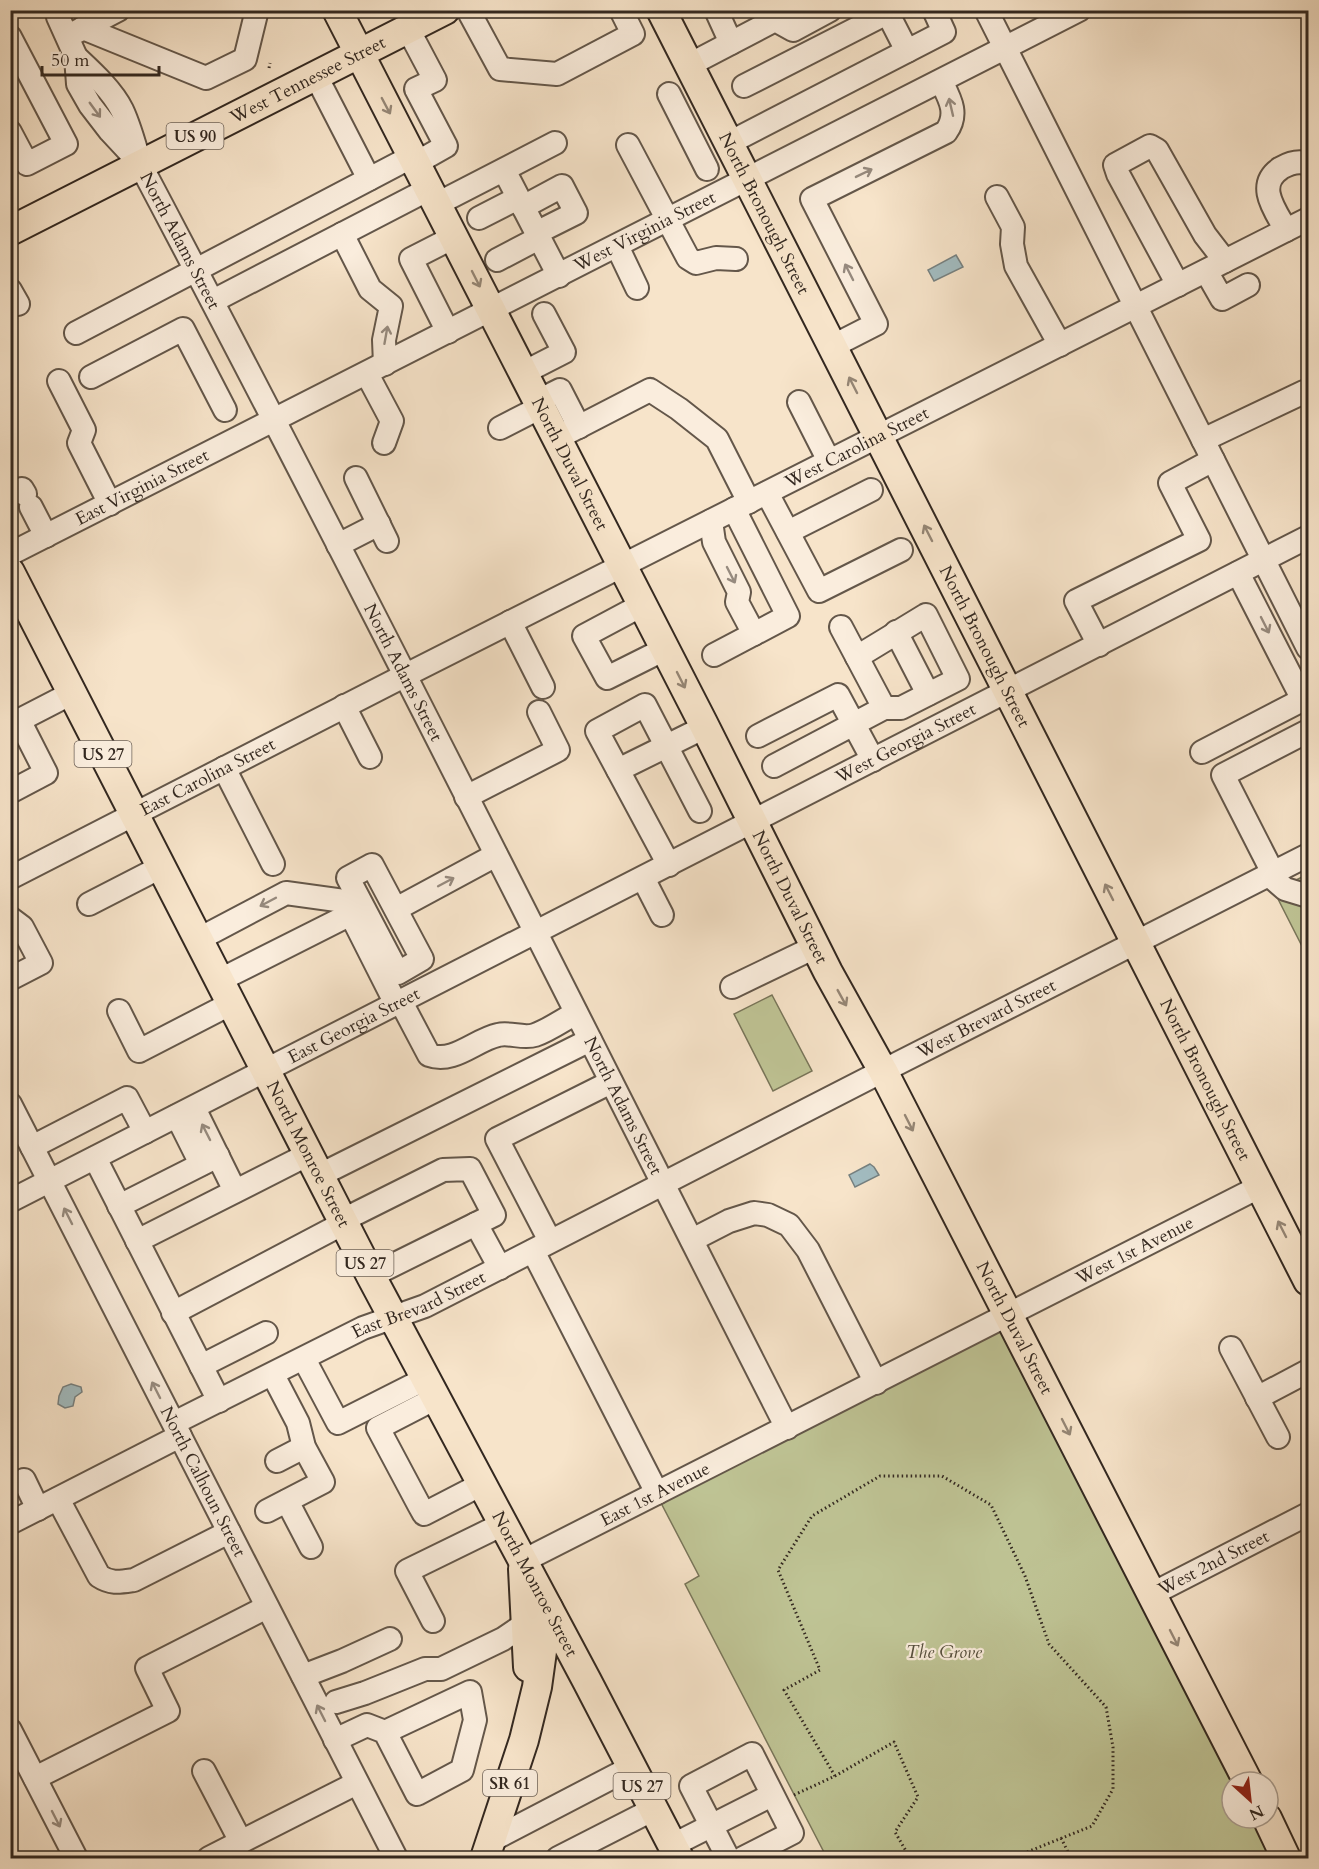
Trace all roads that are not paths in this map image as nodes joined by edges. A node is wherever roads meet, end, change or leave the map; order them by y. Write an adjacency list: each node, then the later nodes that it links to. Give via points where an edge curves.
1 (118, 10): 14 (street)
2 (257, 10): 14 (street, via 245,60 206,78)
3 (337, 10): 20 (main road, North Duval Street)
4 (445, 10): 15 (main road, West Tennessee Street / US 90)
5 (468, 10): 6 (street, via 500,69 557,74 633,34)
6 (621, 10)
7 (661, 10): 21 (main road, North Bronough Street)
8 (716, 10): 17 (street)
9 (830, 10): 17 (street, via 793,30 775,20)
10 (934, 10): 19 (street, via 944,32)
11 (986, 10): 18 (street)
12 (1079, 10): 18 (street, West Virginia Street)
13 (886, 12): 19 (street); 24 (street)
14 (69, 24): 32 (street, North Adams Street, via 78,84 110,131)
15 (408, 29): 20 (main road, West Tennessee Street / US 90); 31 (street, via 435,80 416,89 446,146)
16 (10, 37): 27 (street, via 66,144 27,164)
17 (731, 43): 21 (street)
18 (1005, 48): 23 (street, West Virginia Street); 59 (street)
19 (907, 51): 26 (street)
20 (359, 54): 22 (main road, West Tennessee Street / US 90); 31 (main road, North Duval Street, one-way to 31)
21 (689, 64): 26 (main road, North Bronough Street)
22 (316, 76): 32 (main road, West Tennessee Street / US 90); 36 (street)
23 (941, 81): 37 (street, West Virginia Street); 65 (street, one-way to 23, via 876,324 812,199 946,132 951,125 953,106)
24 (744, 86)
25 (669, 94): 28 (street)
26 (723, 131): 28 (street); 37 (main road, North Bronough Street)
27 (10, 132)
28 (689, 134): 34 (street)
29 (555, 143): 35 (street)
30 (628, 145): 43 (street)
31 (415, 160): 36 (street); 38 (main road, North Duval Street)
32 (140, 164): 45 (main road, US 90); 53 (street, North Adams Street)
33 (1308, 164): 44 (street, via 1287,165 1274,174 1268,185 1270,200)
34 (707, 169)
35 (504, 170): 38 (street); 40 (street)
36 (369, 179): 53 (street)
37 (748, 180): 43 (street, West Virginia Street); 65 (main road, North Bronough Street)
38 (433, 197): 46 (street); 48 (main road, North Duval Street)
39 (997, 197): 64 (street, via 1013,227 1016,266)
40 (520, 202): 41 (street); 47 (street); 47 (street, via 562,186 576,213)
41 (480, 218)
42 (1308, 219): 44 (street, West Carolina Street)
43 (669, 220): 49 (street, West Virginia Street); 50 (street, via 688,258 696,263)
44 (1286, 230): 52 (street, West Carolina Street)
45 (10, 231)
46 (342, 234): 58 (street); 67 (street, one-way to 46, via 391,306 370,289)
47 (538, 236): 51 (street); 54 (street)
48 (454, 237): 60 (main road, North Duval Street, one-way to 60); 62 (street, via 411,259)
49 (617, 246): 54 (street, West Virginia Street); 57 (street)
50 (736, 259)
51 (497, 260)
52 (1216, 266): 55 (street, West Carolina Street); 55 (street, via 1205,235 1157,150 1150,146 1115,165); 56 (street, via 1222,299)
53 (196, 269): 58 (street, North Adams Street); 63 (street)
54 (559, 276): 60 (street, West Virginia Street)
55 (1178, 285): 59 (street, West Carolina Street)
56 (1248, 285)
57 (637, 288)
58 (213, 301): 66 (street, North Adams Street)
59 (1136, 307): 64 (street, West Carolina Street); 81 (street)
60 (491, 310): 62 (street, West Virginia Street); 69 (main road, North Duval Street)
61 (544, 314): 69 (street, via 564,352)
62 (448, 332): 67 (street, West Virginia Street)
63 (76, 333)
64 (1059, 345): 79 (street, West Carolina Street)
65 (833, 346): 79 (main road, North Bronough Street, one-way to 65)
66 (241, 354): 68 (street); 76 (street, North Adams Street)
67 (376, 369): 76 (street, West Virginia Street); 80 (street, via 392,421)
68 (206, 373): 70 (street, via 183,329); 75 (street)
69 (524, 373): 74 (main road, North Duval Street)
70 (91, 377)
71 (59, 381): 87 (street, via 84,430 79,443)
72 (1304, 392): 81 (street)
73 (799, 402): 82 (street)
74 (539, 404): 77 (street); 78 (main road, North Duval Street)
75 (225, 410)
76 (275, 420): 87 (street, East Virginia Street); 92 (street, North Adams Street)
77 (500, 428)
78 (568, 432): 86 (street, via 650,390 717,439); 96 (main road, North Duval Street)
79 (879, 437): 82 (street, West Carolina Street); 111 (main road, North Bronough Street, one-way to 79)
80 (384, 443)
81 (1208, 450): 95 (street); 104 (street, via 1170,483 1199,540 1076,601)
82 (829, 461): 86 (street, West Carolina Street)
83 (356, 478): 92 (street, via 383,533)
84 (871, 490): 89 (street)
85 (22, 499): 90 (street)
86 (750, 501): 88 (street, West Carolina Street); 89 (street); 103 (street, via 788,616)
87 (110, 504): 90 (street, East Virginia Street)
88 (711, 521): 96 (street, West Carolina Street); 103 (street, one-way to 103, via 714,542)
89 (788, 532): 93 (street, via 819,591)
90 (46, 536): 94 (street, East Virginia Street)
91 (1308, 537): 95 (street, West Georgia Street)
92 (338, 545): 109 (street, North Adams Street)
93 (901, 550)
94 (10, 554)
95 (1264, 560): 98 (street, West Georgia Street); 105 (street)
96 (622, 566): 99 (main road, North Duval Street); 100 (street, West Carolina Street)
97 (10, 572): 112 (main road, North Monroe Street / US 27)
98 (1238, 573): 104 (street, West Georgia Street); 114 (street, one-way to 114)
99 (642, 605): 106 (main road, North Duval Street); 106 (street, via 584,636 607,678)
100 (510, 622): 109 (street, West Carolina Street); 110 (street)
101 (842, 627): 108 (street)
102 (896, 632): 108 (street); 113 (street); 113 (street, via 926,615 958,679)
103 (754, 634): 107 (street)
104 (1099, 645): 111 (street, West Georgia Street)
105 (1308, 648)
106 (665, 649): 120 (main road, North Duval Street, one-way to 120)
107 (714, 655)
108 (857, 657): 116 (street)
109 (404, 676): 115 (street, East Carolina Street); 131 (street, North Adams Street)
110 (543, 687)
111 (1007, 692): 126 (street, West Georgia Street); 151 (main road, North Bronough Street, one-way to 111)
112 (72, 693): 118 (street); 133 (main road, North Monroe Street / US 27)
113 (928, 694): 116 (street, via 901,708)
114 (1306, 698): 124 (street)
115 (344, 706): 125 (street); 128 (street, East Carolina Street)
116 (884, 708): 119 (street)
117 (539, 712): 131 (street, via 558,750)
118 (15, 722): 130 (street, via 46,773)
119 (853, 724): 122 (street, via 838,695); 126 (street); 127 (street)
120 (705, 727): 123 (street); 134 (main road, North Duval Street)
121 (1308, 731): 140 (street, via 1223,775)
122 (758, 736)
123 (666, 747): 129 (street); 129 (street, via 645,705 597,731); 132 (street)
124 (1202, 752)
125 (370, 758)
126 (873, 760): 134 (street, West Georgia Street)
127 (774, 766)
128 (224, 768): 133 (street, East Carolina Street); 137 (street)
129 (618, 771): 138 (street)
130 (10, 792)
131 (466, 797): 135 (street, North Adams Street)
132 (700, 811)
133 (134, 814): 139 (main road, North Monroe Street / US 27); 141 (street, East Carolina Street)
134 (752, 822): 138 (street, West Georgia Street); 152 (main road, North Duval Street)
135 (496, 855): 145 (street, one-way to 135); 149 (street, North Adams Street)
136 (1308, 855): 140 (street, West Brevard Street)
137 (273, 864)
138 (669, 865): 142 (street, West Georgia Street)
139 (161, 867): 144 (street); 150 (main road, North Monroe Street / US 27)
140 (1271, 874): 143 (street, via 1285,889); 151 (street, West Brevard Street)
141 (10, 878)
142 (642, 878): 147 (street); 149 (street, West Georgia Street)
143 (1308, 896)
144 (88, 904)
145 (396, 909): 153 (street, via 422,959); 153 (street, via 372,865 348,878 398,973)
146 (351, 914): 150 (street, one-way to 150, via 344,902 286,892); 157 (street); 158 (street)
147 (662, 915)
148 (10, 918): 154 (street, via 22,927 41,963)
149 (536, 933): 156 (street, East Georgia Street); 160 (street, North Adams Street)
150 (199, 939): 157 (main road, North Monroe Street / US 27)
151 (1136, 944): 163 (street, West Brevard Street); 174 (main road, North Bronough Street)
152 (815, 947): 155 (street); 163 (main road, North Duval Street, one-way to 163)
153 (409, 966): 156 (street)
154 (10, 979)
155 (732, 987)
156 (422, 991): 158 (street, East Georgia Street)
157 (226, 992): 159 (street, via 139,1052); 162 (main road, North Monroe Street / US 27)
158 (398, 1003): 160 (street, via 429,1055 437,1058 452,1056 499,1034 536,1035); 162 (street, East Georgia Street)
159 (119, 1011)
160 (576, 1012): 161 (street, North Adams Street)
161 (590, 1040): 164 (street, North Adams Street); 171 (street)
162 (267, 1070): 166 (street, East Georgia Street); 171 (main road, North Monroe Street / US 27)
163 (883, 1071): 173 (street, West Brevard Street); 187 (main road, North Duval Street, one-way to 187)
164 (611, 1082): 173 (street, North Adams Street); 182 (street, via 496,1139)
165 (10, 1104): 168 (street, North Calhoun Street)
166 (185, 1112): 167 (street, East Georgia Street); 170 (street)
167 (145, 1132): 168 (street, via 127,1098); 169 (street, East Georgia Street)
168 (32, 1147): 172 (street, North Calhoun Street)
169 (95, 1158): 172 (street, East Georgia Street); 177 (street)
170 (209, 1160): 175 (street); 177 (street)
171 (315, 1165): 175 (street); 178 (main road, North Monroe Street / US 27)
172 (50, 1181): 176 (street, East Georgia Street); 200 (street, North Calhoun Street, one-way to 172)
173 (663, 1184): 180 (street, North Adams Street); 182 (street, East Brevard Street)
174 (1260, 1186): 185 (main road, North Bronough Street, one-way to 174); 187 (street, West 1st Avenue)
175 (236, 1191): 181 (street)
176 (10, 1201)
177 (119, 1206): 181 (street)
178 (344, 1222): 179 (street, via 443,1170 470,1169 494,1215); 184 (main road, North Monroe Street / US 27); 186 (street)
179 (476, 1224): 183 (street); 184 (street)
180 (692, 1240): 195 (street, via 754,1213 789,1225 808,1250); 199 (street, North Adams Street)
181 (137, 1242): 186 (street)
182 (542, 1246): 183 (street, East Brevard Street); 206 (street)
183 (500, 1268): 188 (street, East Brevard Street)
184 (371, 1276): 188 (main road, North Monroe Street / US 27)
185 (1308, 1281)
186 (173, 1313): 192 (street)
187 (1009, 1315): 195 (street, West 1st Avenue); 214 (main road, North Duval Street, one-way to 214)
188 (394, 1318): 191 (street, East Brevard Street, via 363,1328); 196 (main road, North Monroe Street / US 27)
189 (266, 1333): 192 (street)
190 (1231, 1348): 197 (street)
191 (304, 1359): 194 (street, East Brevard Street); 196 (street, via 338,1424)
192 (201, 1366): 198 (street)
193 (1308, 1371): 197 (street)
194 (273, 1375): 198 (street, East Brevard Street); 202 (street, via 298,1423)
195 (876, 1383): 199 (street, East 1st Avenue)
196 (430, 1389): 205 (main road, North Monroe Street / US 27); 205 (street, via 378,1428 419,1505 424,1514)
197 (1257, 1398): 201 (street)
198 (219, 1401): 200 (street, East Brevard Street)
199 (788, 1428): 206 (street, East 1st Avenue)
200 (177, 1430): 207 (street, East Brevard Street); 211 (street, North Calhoun Street)
201 (1278, 1437)
202 (304, 1447): 203 (street); 212 (street, via 323,1482 277,1506)
203 (277, 1461)
204 (24, 1480): 207 (street)
205 (482, 1484): 210 (main road, North Monroe Street / US 27)
206 (657, 1493): 213 (street, East 1st Avenue)
207 (48, 1504): 209 (street, East Brevard Street); 211 (street, via 99,1576 119,1583 134,1580)
208 (1308, 1514): 214 (street, West 2nd Street)
209 (10, 1523)
210 (503, 1524): 213 (main road, North Monroe Street / US 27); 217 (street, via 407,1571)
211 (229, 1532): 215 (street, North Calhoun Street)
212 (311, 1547)
213 (523, 1561): 216 (main road, North Monroe Street / US 27)
214 (1152, 1594): 227 (main road, North Duval Street, one-way to 227)
215 (267, 1607): 219 (street, North Calhoun Street); 229 (street, via 147,1668 168,1711)
216 (537, 1616): 220 (main road, North Monroe Street / US 27); 221 (main road, SR 61); 222 (street, via 503,1639 441,1669 424,1669)
217 (433, 1621)
218 (390, 1639): 219 (street)
219 (303, 1676): 225 (street, North Calhoun Street, one-way to 219)
220 (587, 1681): 221 (main road, via 551,1678); 226 (main road, North Monroe Street / US 27)
221 (534, 1697): 236 (main road, SR 61)
222 (336, 1702)
223 (10, 1730): 229 (street)
224 (385, 1732): 224 (street, via 410,1720 470,1692 475,1720 462,1770 417,1794); 225 (street, via 367,1725)
225 (335, 1740): 230 (street, North Calhoun Street)
226 (632, 1767): 232 (main road, North Monroe Street / US 27); 236 (street)
227 (1242, 1770)
228 (204, 1771): 235 (street)
229 (35, 1778): 238 (street, one-way to 238)
230 (357, 1783): 235 (street); 240 (street, North Calhoun Street)
231 (774, 1799): 233 (street); 233 (street, via 752,1755 691,1786); 243 (street, via 792,1833)
232 (654, 1809): 237 (main road, North Monroe Street / US 27); 241 (street)
233 (711, 1826): 237 (street); 242 (street)
234 (1273, 1830): 244 (main road)
235 (241, 1842): 239 (street)
236 (488, 1849)
237 (676, 1852)
238 (76, 1858)
239 (209, 1858)
240 (396, 1858)
241 (558, 1858)
242 (728, 1858)
243 (743, 1858)
244 (1286, 1858)

